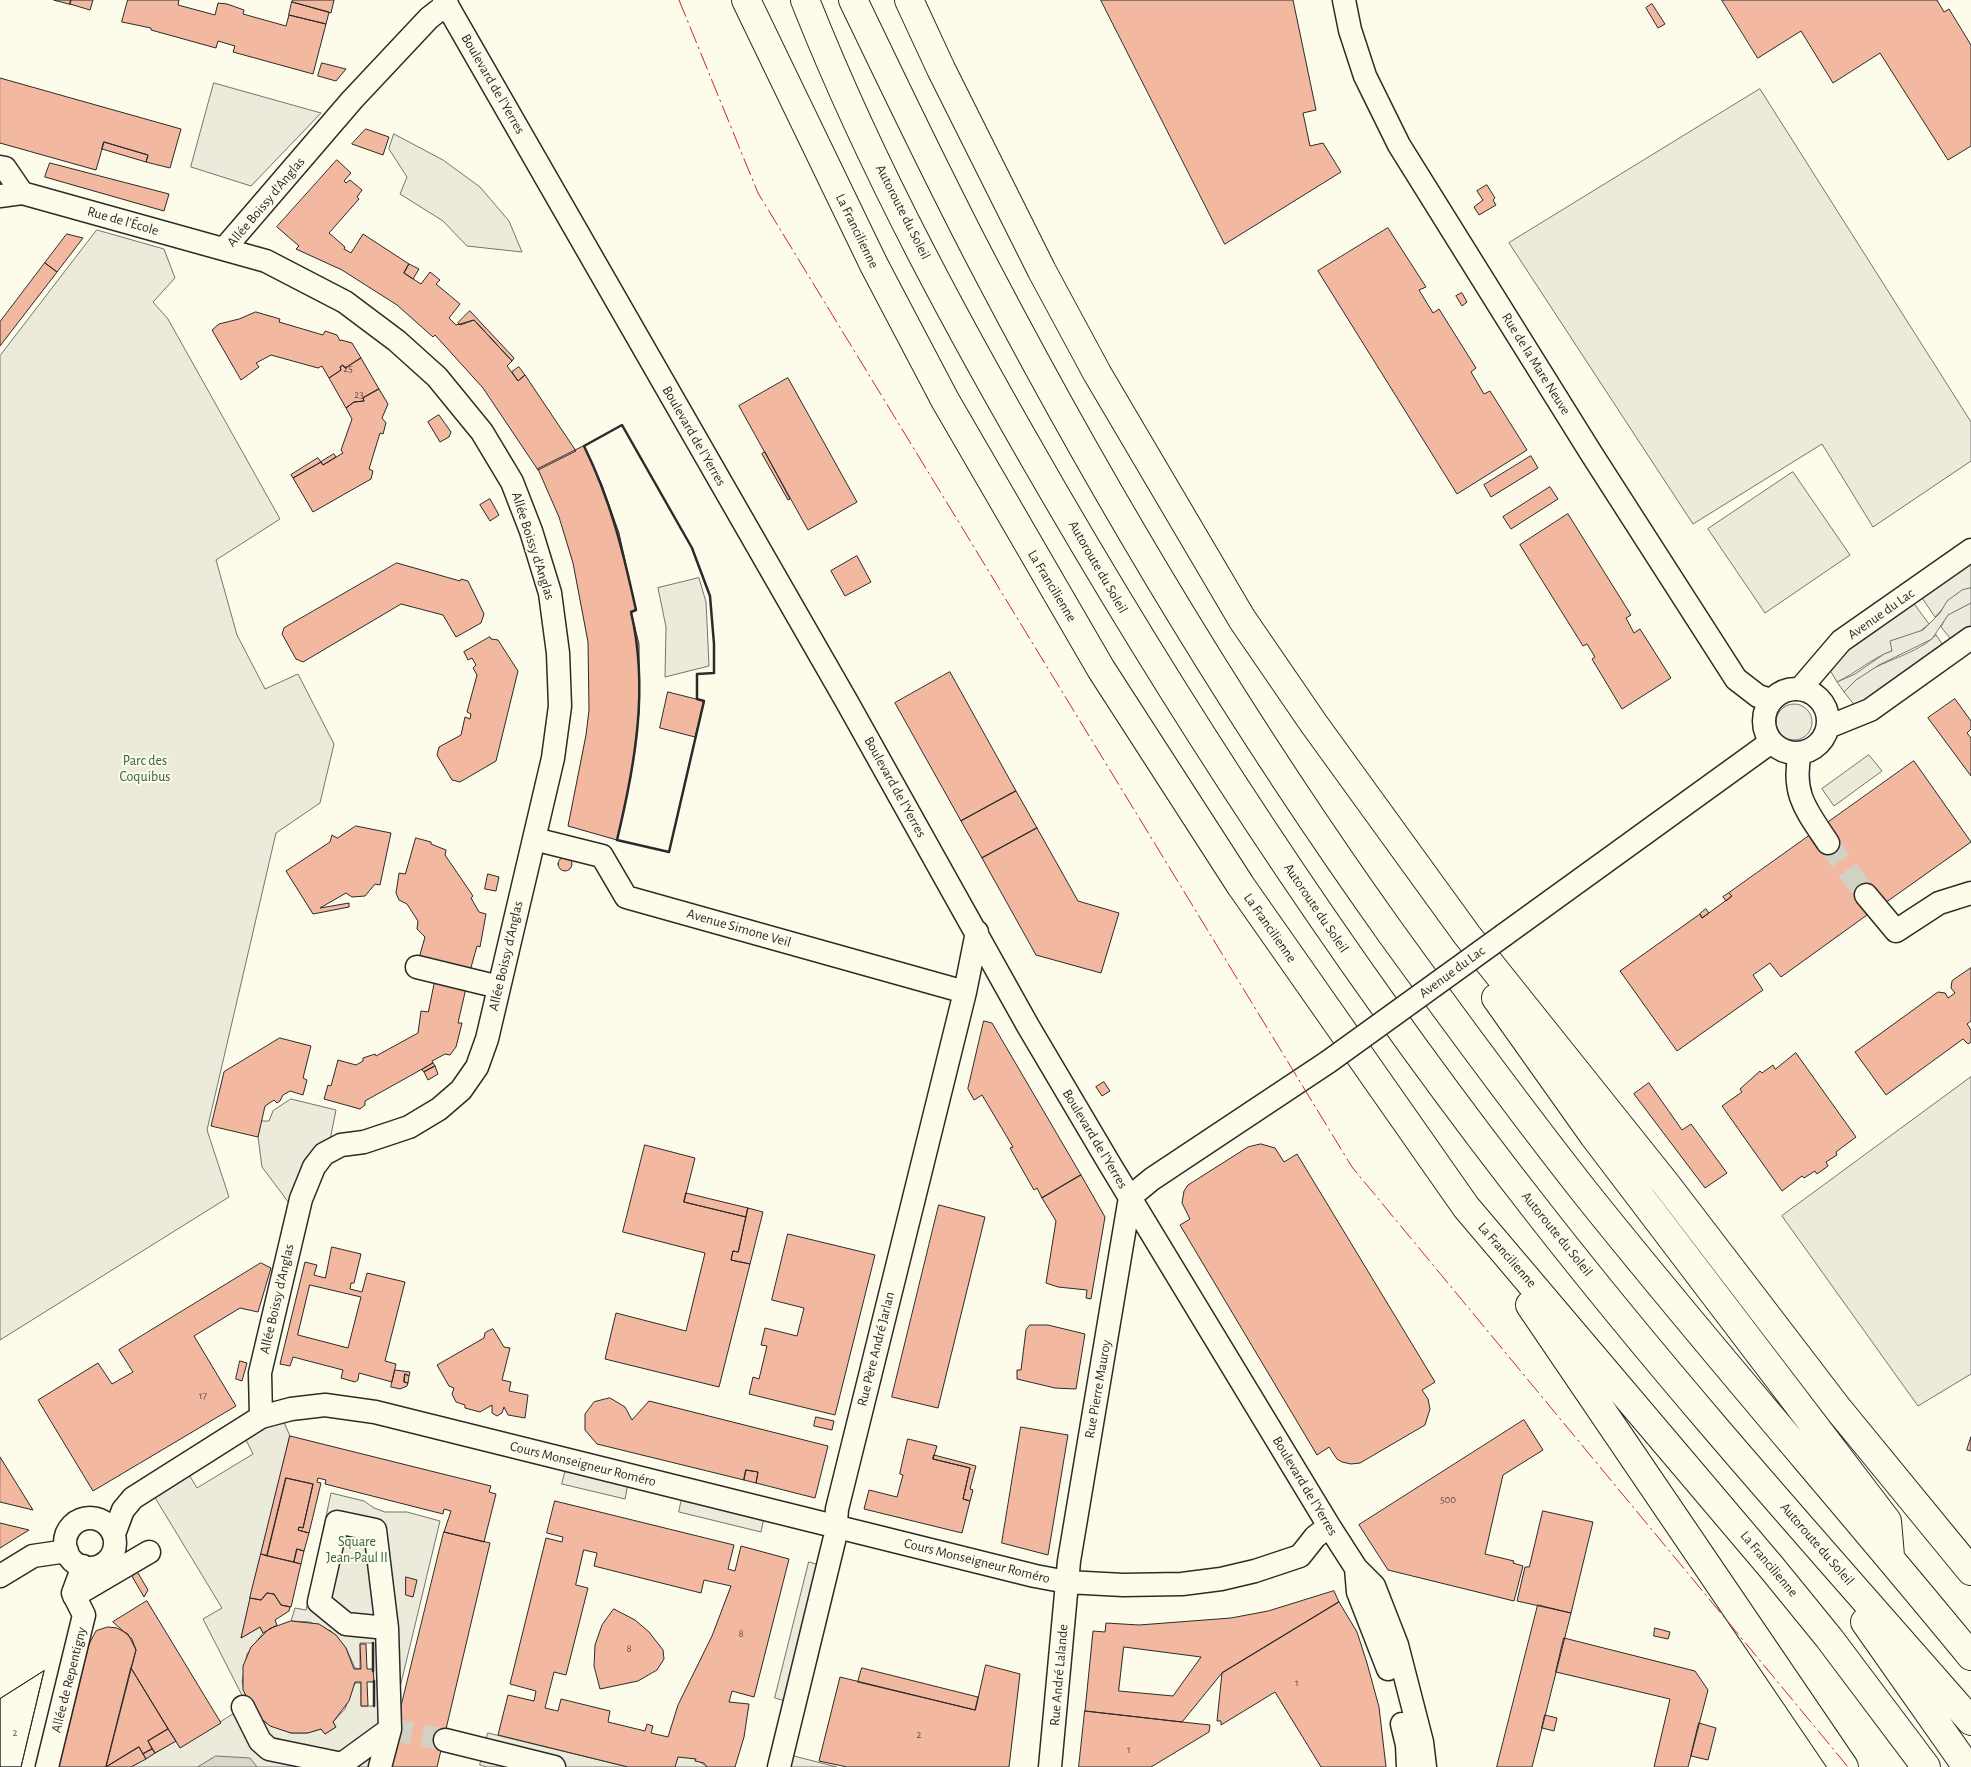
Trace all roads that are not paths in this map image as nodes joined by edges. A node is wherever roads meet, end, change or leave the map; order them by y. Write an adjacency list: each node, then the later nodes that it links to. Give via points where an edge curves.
1 (746, 0): 28 (highway, La Francilienne, via 878,274 950,408 1100,669 1241,886)
2 (805, 0): 30 (highway, Autoroute du Soleil, via 836,78 1001,402 1115,599 1232,784 1351,960 1490,1149 1660,1362)
3 (853, 0): 36 (highway, via 925,150 1045,381 1165,587 1274,759 1388,929 1578,1182 1698,1330)
4 (909, 0): 23 (highway, via 1042,271 1152,469 1253,635)
5 (1344, 0): 14 (street, Rue de la Mare Neuve, via 1365,76 1399,145 1736,679 1758,696)
6 (446, 2): 10 (street, Allée Boissy d'Anglas, via 352,100); 22 (street, Boulevard de l'Yerres)
7 (0, 167): 8 (street, via 5,168)
8 (22, 193): 9 (street, Rue de l'École); 10 (street, Rue de l'École)
9 (0, 196)
10 (224, 249): 18 (street, Allée Boissy d'Anglas, via 266,261 345,302 397,341 443,384 482,432 512,482 550,592 558,653 560,706)
11 (1971, 550): 13 (street, Avenue du Lac, via 1841,642)
12 (1971, 638): 15 (street, via 1870,710)
13 (1800, 689): 14 (street, via 1779,693); 15 (street, via 1811,692 1824,705)
14 (1771, 700): 16 (street, via 1763,723)
15 (1828, 727): 17 (street, via 1820,744)
16 (1771, 742): 17 (street, via 1781,750); 27 (street, Avenue du Lac, bridge, via 1328,1062)
17 (1800, 754): 19 (street, via 1796,777 1798,792 1802,804)
18 (534, 839): 25 (street, Allée Boissy d'Anglas); 26 (street, Avenue Simone Veil, via 602,856 626,896)
19 (1828, 843)
20 (1971, 893): 21 (street, via 1940,903 1896,931)
21 (1866, 895)
22 (977, 932): 26 (street, Rue Père André Jarlan); 27 (street, Boulevard de l'Yerres, via 1028,1026)
23 (1466, 935): 36 (highway, via 1496,999 1594,1136 1888,1521); 39 (highway, via 1666,1184 1839,1410)
24 (417, 967): 25 (street)
25 (499, 987): 29 (street, Allée Boissy d'Anglas, via 485,1046 477,1067 460,1090 439,1109 409,1128 364,1142 341,1145 324,1154 314,1168 301,1199 260,1374)
26 (965, 992): 31 (street, Rue Père André Jarlan)
27 (1130, 1197): 33 (street, Boulevard de l'Yerres); 41 (street, Rue Pierre Mauroy)
28 (1466, 1207): 58 (highway); 59 (highway, La Francilienne, via 1772,1568)
29 (260, 1417): 31 (street, Cours Monseigneur Roméro, via 291,1409 347,1406); 32 (street, Cours Monseigneur Roméro, via 133,1498)
30 (1790, 1514): 47 (highway, Autoroute du Soleil); 60 (highway)
31 (836, 1518): 41 (street, Cours Monseigneur Roméro, via 1035,1576); 53 (street, Rue Père André Jarlan)
32 (106, 1526): 34 (street, via 86,1518 75,1523 66,1535); 37 (street, Cours Monseigneur Roméro, via 115,1548 108,1560 96,1567)
33 (1329, 1526): 38 (street, Boulevard de l'Yerres); 41 (street, Cours Monseigneur Roméro, via 1300,1556 1221,1579 1148,1585)
34 (67, 1550): 37 (street, via 73,1560); 40 (street, via 33,1556)
35 (149, 1552): 42 (street)
36 (1890, 1556): 44 (highway)
37 (83, 1566): 42 (street)
38 (1356, 1568): 45 (street, Boulevard de l'Yerres, via 1358,1592 1382,1650); 57 (street, Boulevard de l'Yerres, via 1374,1586 1397,1645 1422,1742)
39 (1971, 1571)
40 (0, 1576)
41 (1067, 1582): 54 (street, Rue André Lalande)
42 (74, 1596): 50 (street, Allée de Repentigny, via 84,1615)
43 (387, 1628): 43 (street, via 375,1530 337,1522 319,1602 346,1624); 48 (street)
44 (1971, 1656)
45 (1398, 1706): 55 (street, Boulevard de l'Yerres, via 1407,1745); 56 (street, via 1414,1744)
46 (244, 1708): 48 (street, via 260,1741 269,1749 342,1764)
47 (1971, 1720)
48 (390, 1729): 51 (street)
49 (444, 1740): 52 (street)
50 (47, 1767)
51 (380, 1767)
52 (554, 1767)
53 (779, 1767)
54 (1050, 1767)
55 (1408, 1767)
56 (1416, 1767)
57 (1425, 1767)
58 (1844, 1767)
59 (1926, 1767)
60 (1967, 1767)

